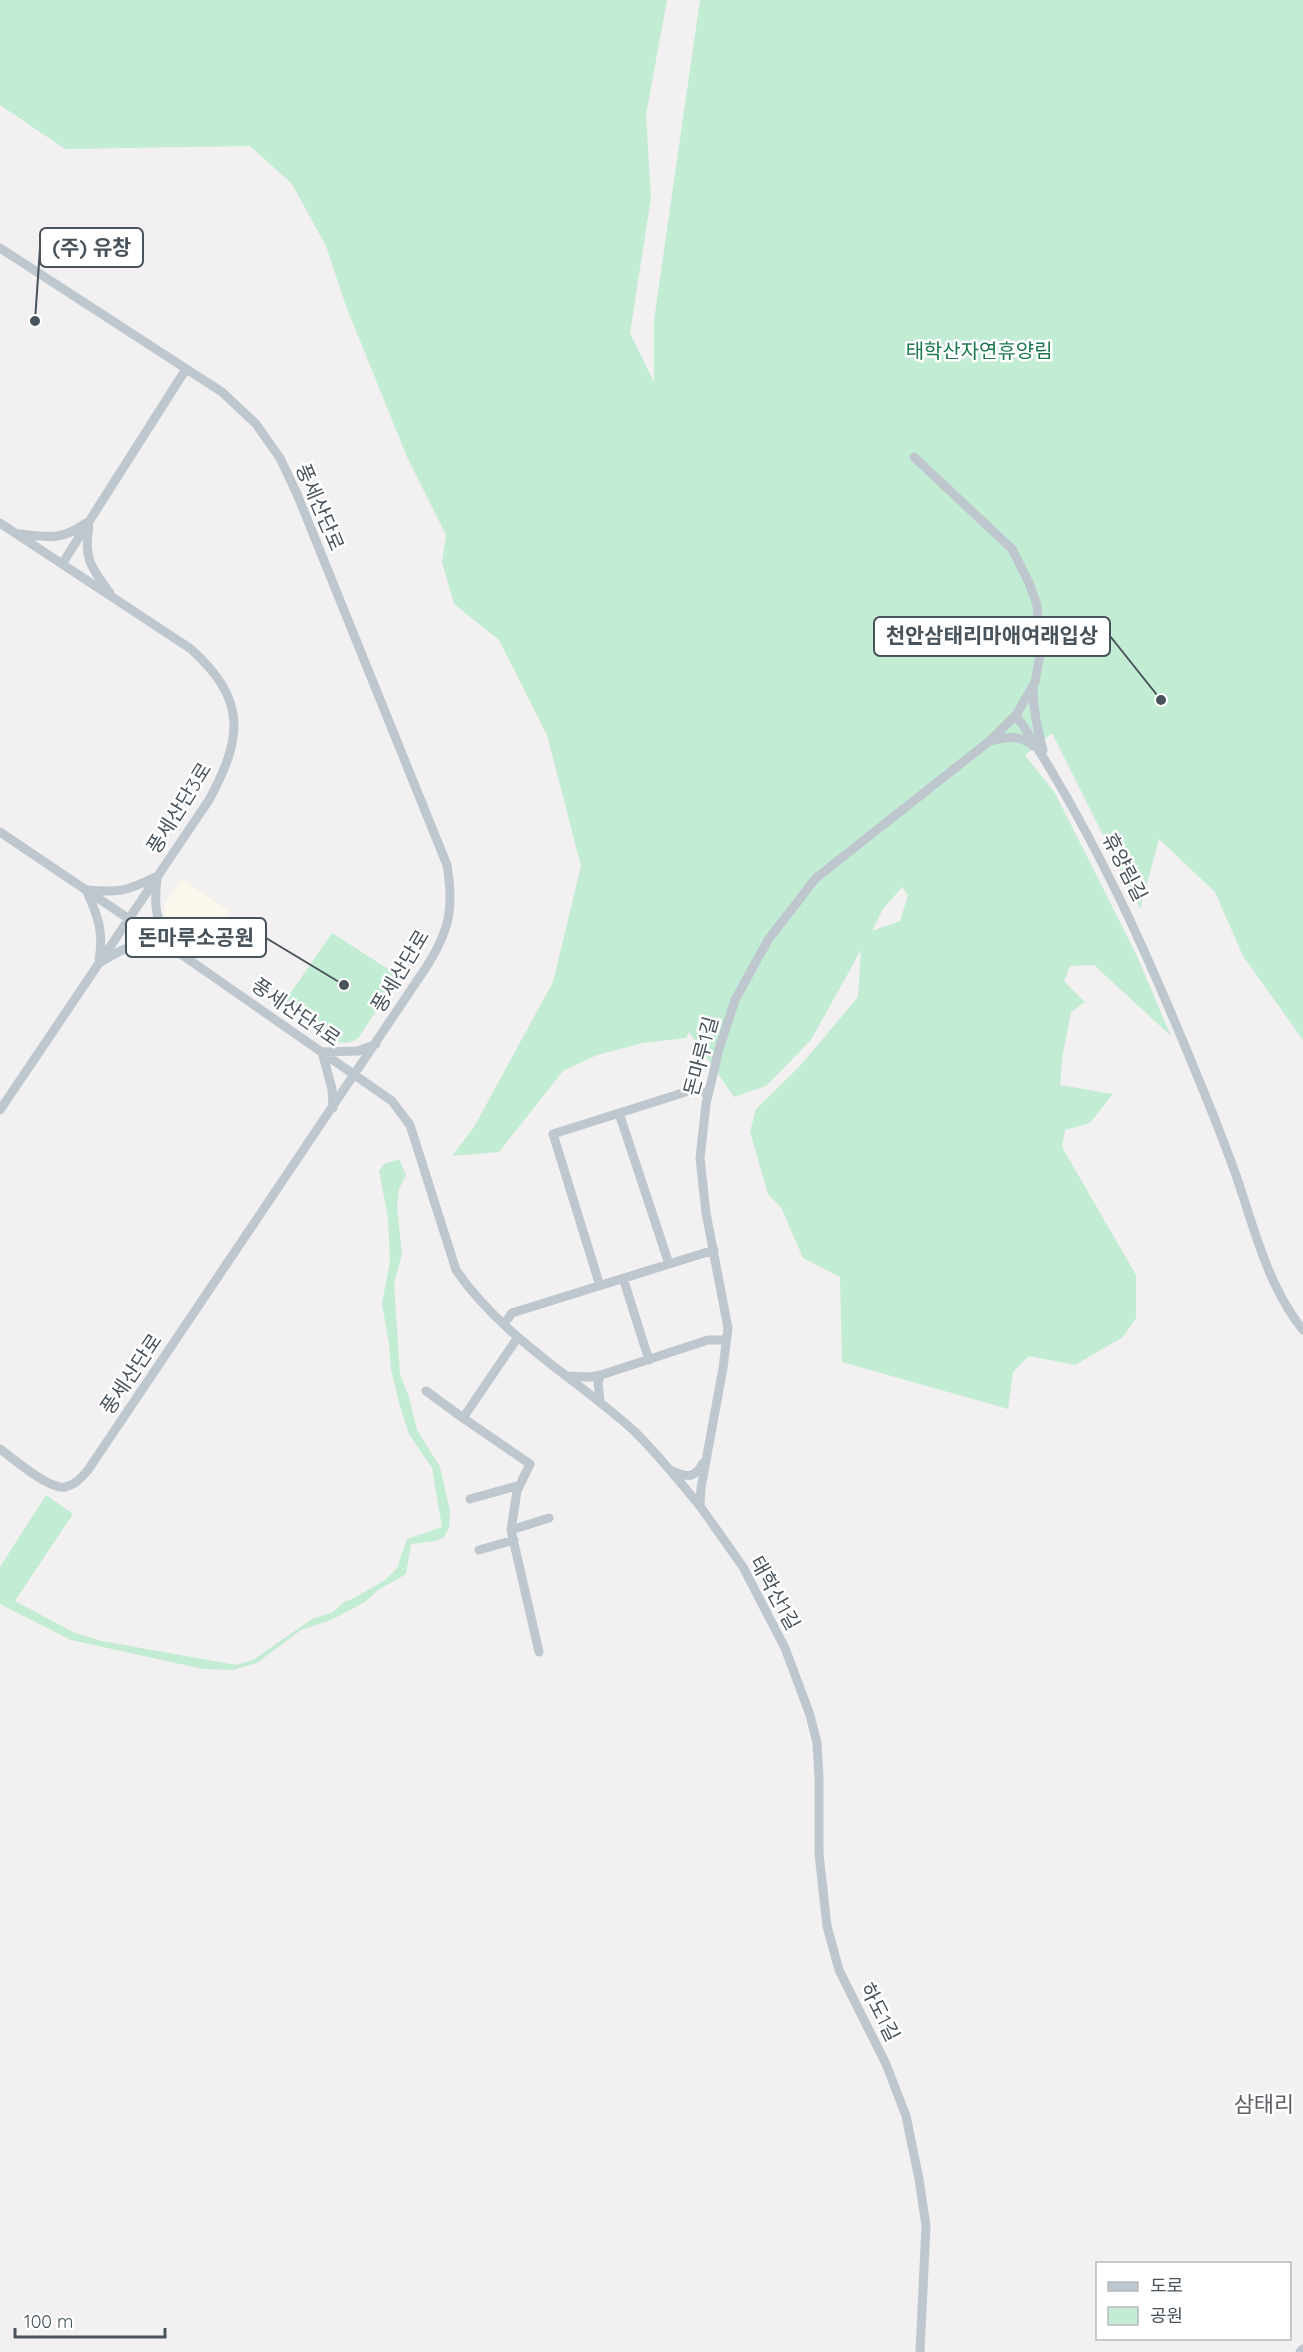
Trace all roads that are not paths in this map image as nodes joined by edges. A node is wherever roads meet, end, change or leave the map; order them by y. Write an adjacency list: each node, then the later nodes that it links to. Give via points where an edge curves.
1 (0, 248): 2 (street, 풍세산단로)
2 (186, 369): 4 (street); 20 (street, 풍세산단로, via 222,392 256,424 280,458 447,865 450,905 440,945)
3 (914, 457): 9 (street, via 1012,549 1037,605 1041,649)
4 (90, 520): 6 (street, via 60,537); 7 (street); 8 (street, via 86,554)
5 (0, 523): 6 (street, 풍세산단3로)
6 (16, 534): 7 (street, 풍세산단3로)
7 (62, 564): 8 (street, 풍세산단3로)
8 (113, 597): 15 (street, 풍세산단3로, via 207,664 229,698 234,722 226,768)
9 (1033, 686): 10 (street); 13 (street, via 1037,731)
10 (1016, 715): 11 (street, 돈마루1길); 12 (street, 휴양림길)
11 (988, 742): 12 (street, via 1008,736 1025,739); 23 (street, 돈마루1길, via 816,878 801,895 768,940 735,1000)
12 (1040, 751): 13 (street, 휴양림길)
13 (1049, 766): 32 (street, 휴양림길, via 1093,842 1144,948 1226,1148 1258,1243 1279,1292)
14 (0, 832): 16 (street, 풍세산단4로)
15 (157, 876): 16 (street, via 121,891); 17 (street, 풍세산단3로); 18 (street, via 157,919)
16 (86, 890): 17 (street, 풍세산단4로); 19 (street, via 101,927)
17 (129, 918): 18 (street, 풍세산단4로); 19 (street, 풍세산단3로)
18 (175, 950): 19 (street, via 124,947); 21 (street, 풍세산단4로)
19 (98, 964): 25 (street, 풍세산단3로)
20 (376, 1044): 21 (street, via 358,1051); 22 (street, 풍세산단로)
21 (322, 1052): 22 (street, 풍세산단4로); 24 (street)
22 (356, 1075): 24 (street, 풍세산단로); 31 (street, 풍세산단4로, via 392,1101 410,1125 456,1270 475,1296)
23 (708, 1094): 26 (street, via 692,1090); 27 (street, 돈마루1길, via 700,1158)
24 (333, 1107): 41 (street, 풍세산단로, via 79,1481 68,1487 48,1483)
25 (0, 1110)
26 (619, 1113): 28 (street); 30 (street, via 552,1134)
27 (714, 1250): 28 (street); 34 (street, 돈마루1길, via 728,1328)
28 (669, 1264): 29 (street)
29 (623, 1278): 30 (street); 35 (street)
30 (600, 1286): 31 (street, via 512,1313)
31 (504, 1324): 33 (street, 풍세산단4로)
32 (1303, 1330)
33 (518, 1337): 36 (street, 풍세산단4로); 40 (street)
34 (726, 1340): 35 (street, via 708,1340); 42 (street, 돈마루1길)
35 (649, 1360): 37 (street)
36 (567, 1376): 37 (street); 39 (street, 풍세산단4로)
37 (601, 1376): 39 (street)
38 (426, 1390): 40 (street)
39 (600, 1402): 43 (street, 풍세산단4로)
40 (463, 1418): 44 (street, via 530,1464)
41 (0, 1449)
42 (706, 1459): 43 (street, via 698,1473 690,1476); 46 (street, 돈마루1길)
43 (669, 1470): 46 (street, 풍세산단4로)
44 (520, 1485): 45 (street); 48 (street)
45 (470, 1499)
46 (700, 1506): 51 (street, 태학산1길, via 761,1600)
47 (549, 1518): 48 (street)
48 (512, 1535): 49 (street); 50 (street)
49 (479, 1550)
50 (539, 1652)
51 (800, 1688): 52 (street, 하도1길, via 817,1743 819,1854 838,1970 886,2064 906,2115 919,2179 926,2226)
52 (920, 2352)

